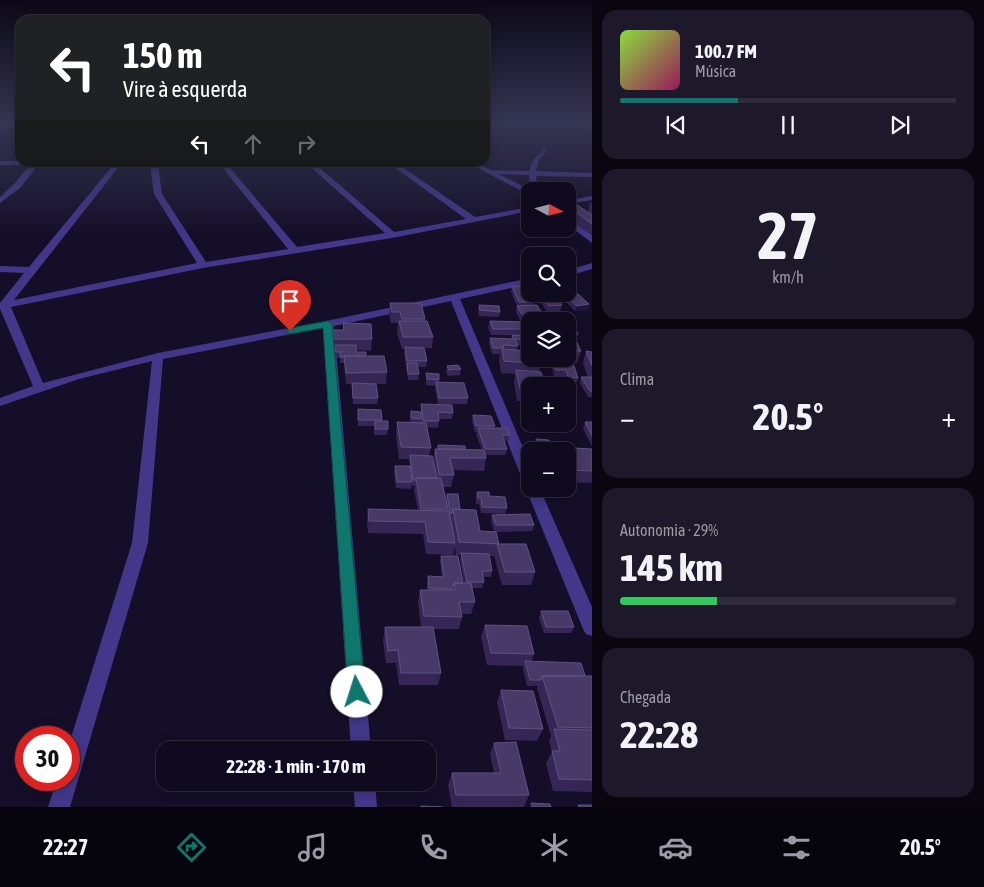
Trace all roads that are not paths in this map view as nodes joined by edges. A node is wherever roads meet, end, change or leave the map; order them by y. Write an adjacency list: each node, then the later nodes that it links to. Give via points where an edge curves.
1 (536, 160): 12 (street)
2 (0, 163): 3 (street)
3 (15, 163)
4 (33, 167): 17 (street)
5 (116, 167): 28 (street)
6 (154, 167): 25 (street, via 158,194)
7 (225, 167): 24 (street)
8 (314, 167): 22 (street)
9 (397, 167): 20 (street)
10 (479, 167): 11 (street)
11 (489, 172): 12 (street); 15 (street)
12 (530, 172): 13 (street); 14 (street)
13 (592, 175)
14 (532, 182)
15 (521, 188)
16 (592, 198): 18 (street)
17 (0, 201)
18 (576, 201)
19 (521, 211): 20 (street)
20 (472, 219): 22 (street)
21 (576, 227): 23 (street)
22 (392, 234): 24 (street)
23 (592, 240)
24 (294, 250): 25 (street)
25 (203, 264): 34 (street)
26 (592, 266): 29 (street)
27 (0, 269): 28 (street)
28 (30, 270): 34 (street)
29 (579, 270): 30 (street); 31 (street)
30 (576, 271)
31 (592, 276)
32 (521, 283): 33 (street)
33 (454, 297): 35 (street); 39 (street)
34 (3, 305): 37 (street)
35 (328, 324): 36 (street); 43 (street)
36 (158, 356): 37 (street); 42 (street, via 140,543)
37 (39, 387): 38 (street)
38 (0, 402)
39 (521, 459)
40 (536, 497): 41 (street)
41 (592, 629)
42 (80, 740)
43 (360, 741)
44 (64, 791): 46 (street)
45 (365, 791): 47 (street)
46 (59, 807)
47 (366, 807)

